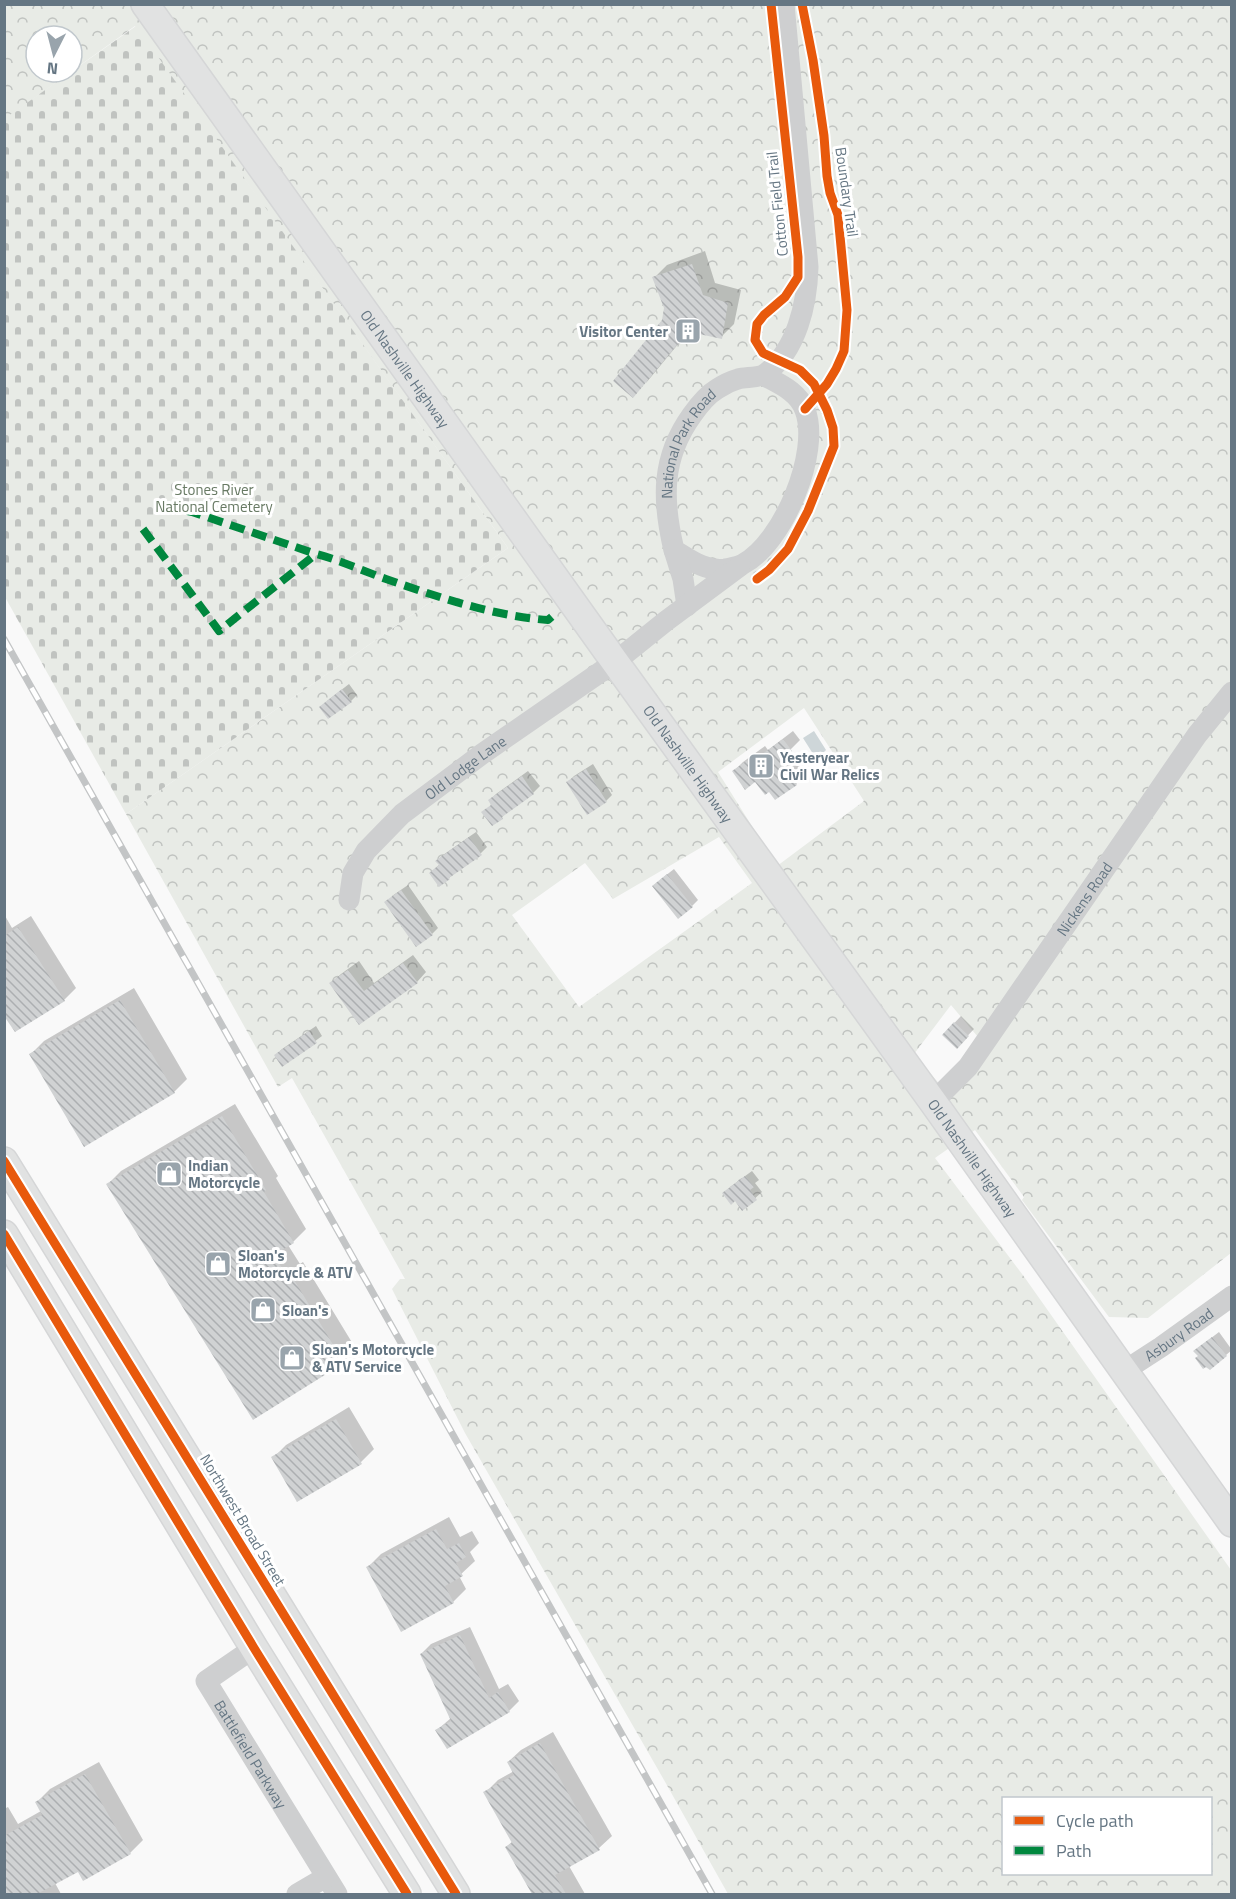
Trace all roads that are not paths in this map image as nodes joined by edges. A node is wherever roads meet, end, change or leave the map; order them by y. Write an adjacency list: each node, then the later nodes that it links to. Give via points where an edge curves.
1 (145, 4): 7 (main road, Old Nashville Highway)
2 (784, 4): 3 (street, via 807,285 795,332 779,360)
3 (763, 375): 4 (street, National Park Road, via 737,379 717,389 699,404 672,449 665,479); 5 (street, via 792,392 804,409 809,429 808,450 793,498 776,532)
4 (674, 550): 5 (street, via 697,564 722,570); 6 (street, National Park Road)
5 (742, 564): 6 (street)
6 (687, 606): 7 (street)
7 (615, 662): 9 (street, Old Lodge Lane, via 402,814 366,851 353,873); 10 (main road, Old Nashville Highway)
8 (1232, 692): 10 (street, Nickens Road, via 1197,735 968,1066)
9 (349, 900)
10 (933, 1102): 14 (main road, Old Nashville Highway)
11 (4, 1161): 15 (main road, Northwest Broad Street)
12 (4, 1234): 16 (main road)
13 (1232, 1296): 14 (street, Asbury Road)
14 (1124, 1371): 17 (main road, Old Nashville Highway)
15 (171, 1429): 16 (main road); 18 (main road, Northwest Broad Street)
16 (136, 1451): 19 (main road)
17 (1232, 1523)
18 (290, 1626): 19 (main road); 23 (main road, Northwest Broad Street)
19 (254, 1648): 20 (street, Battlefield Parkway, via 206,1681); 22 (main road)
20 (331, 1886): 21 (street, Battlefield Parkway)
21 (297, 1894)
22 (407, 1894)
23 (456, 1894)

